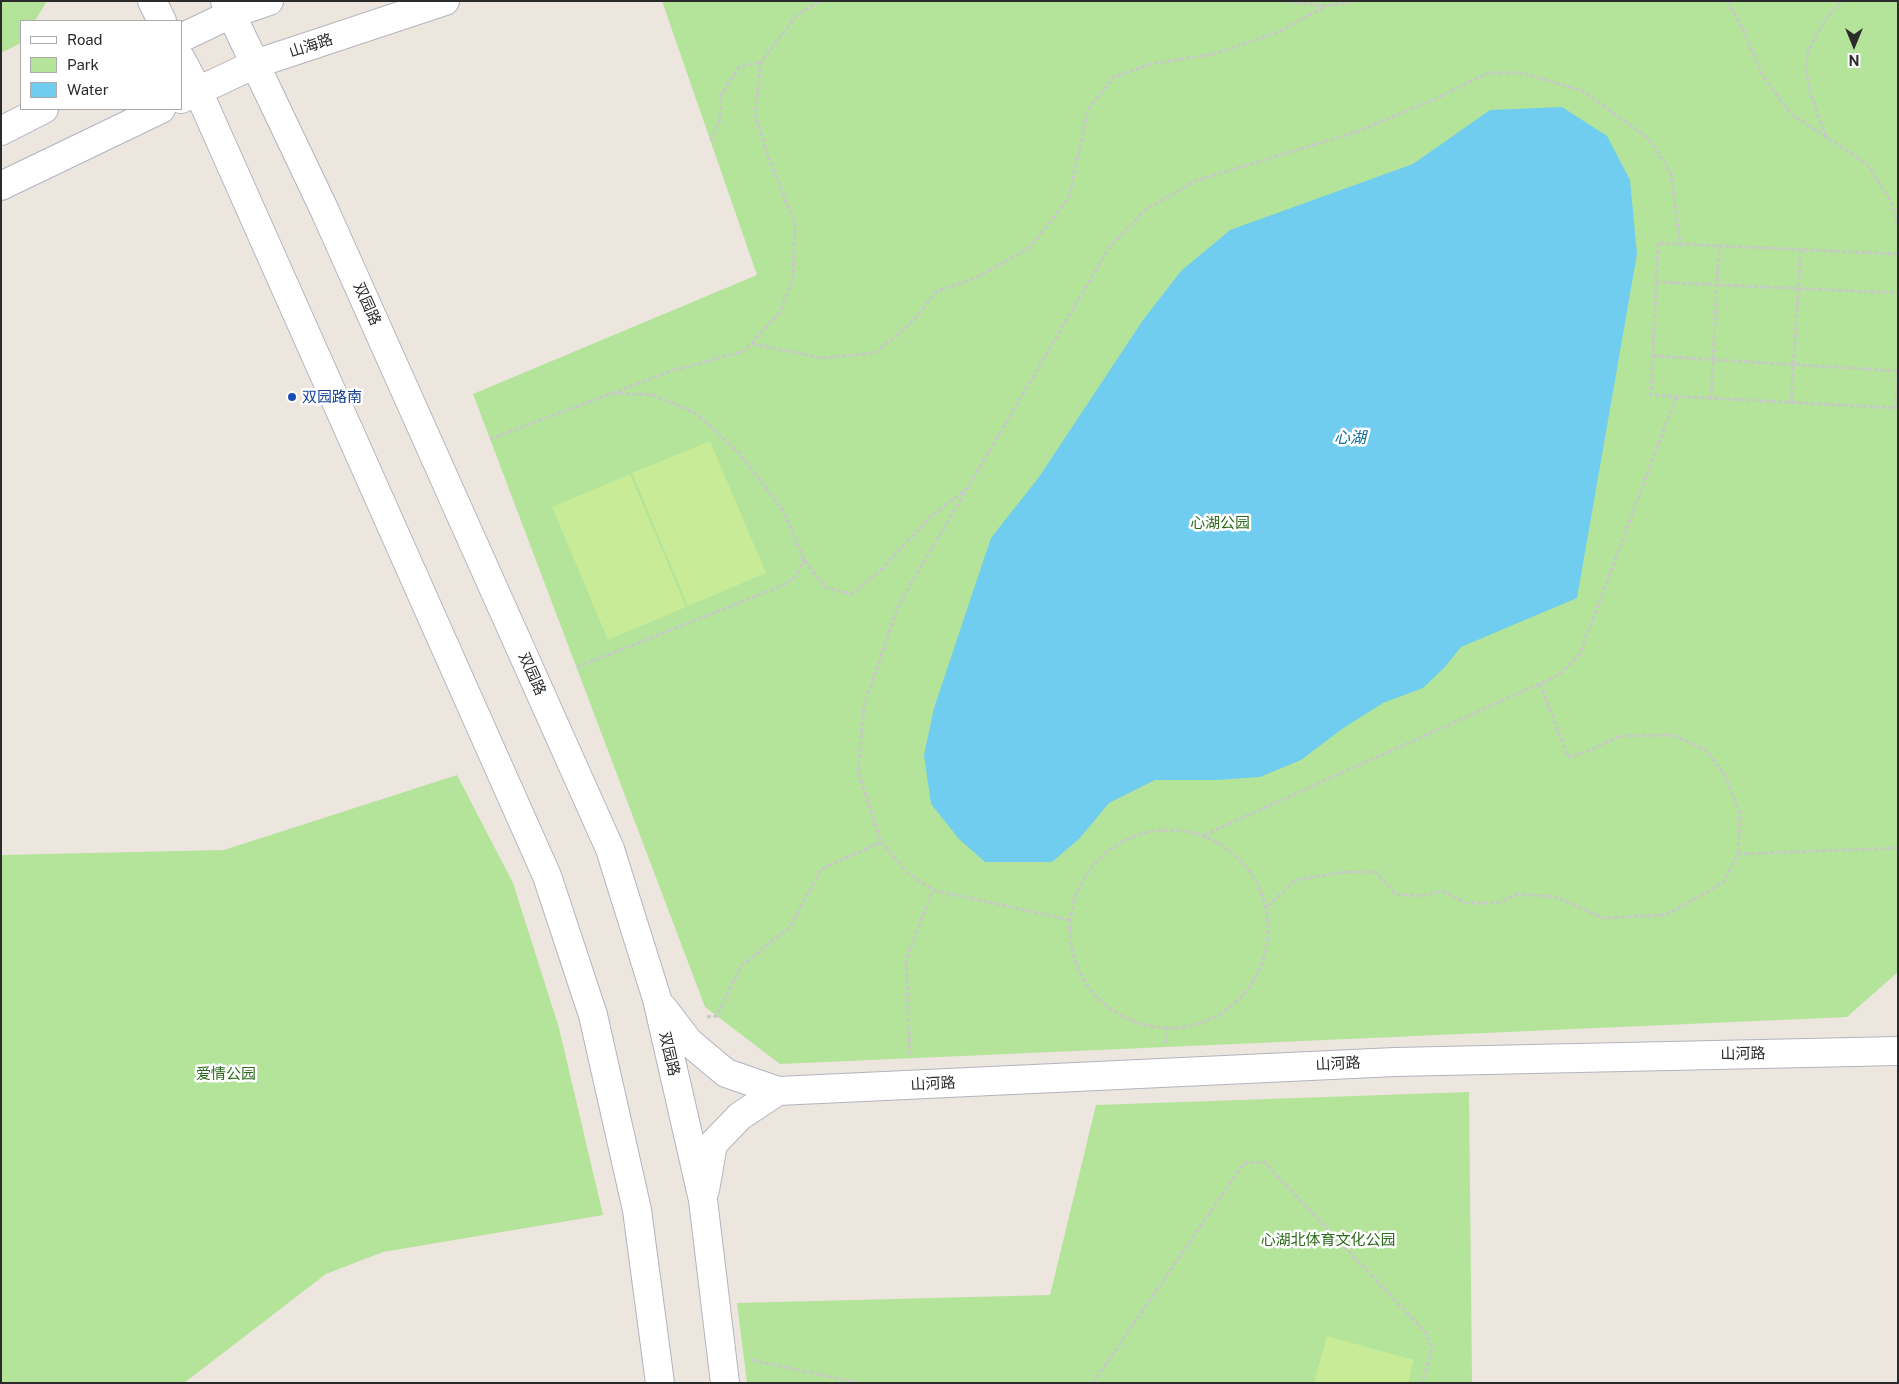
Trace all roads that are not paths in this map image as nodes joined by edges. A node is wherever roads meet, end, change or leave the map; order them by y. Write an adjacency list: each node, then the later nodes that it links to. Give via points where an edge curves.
1 (152, 1): 5 (street)
2 (269, 1): 4 (street)
3 (445, 1): 8 (street, 山海路)
4 (228, 8): 6 (street); 8 (street, 双园路)
5 (162, 20)
6 (182, 37)
7 (182, 64): 9 (street)
8 (255, 64): 9 (street, 山海路); 14 (street, 双园路, via 324,209 610,849)
9 (189, 95): 18 (street, via 547,876 593,1015 637,1210)
10 (42, 110): 12 (street)
11 (159, 110): 13 (street)
12 (1, 131)
13 (1, 186)
14 (656, 999): 16 (street, via 689,1042 726,1073); 17 (street, 双园路)
15 (1898, 1051): 16 (street, 山河路, via 1395,1062)
16 (778, 1091): 17 (street, via 740,1116 713,1144)
17 (703, 1200): 19 (street, 双园路)
18 (660, 1383)
19 (725, 1383)

